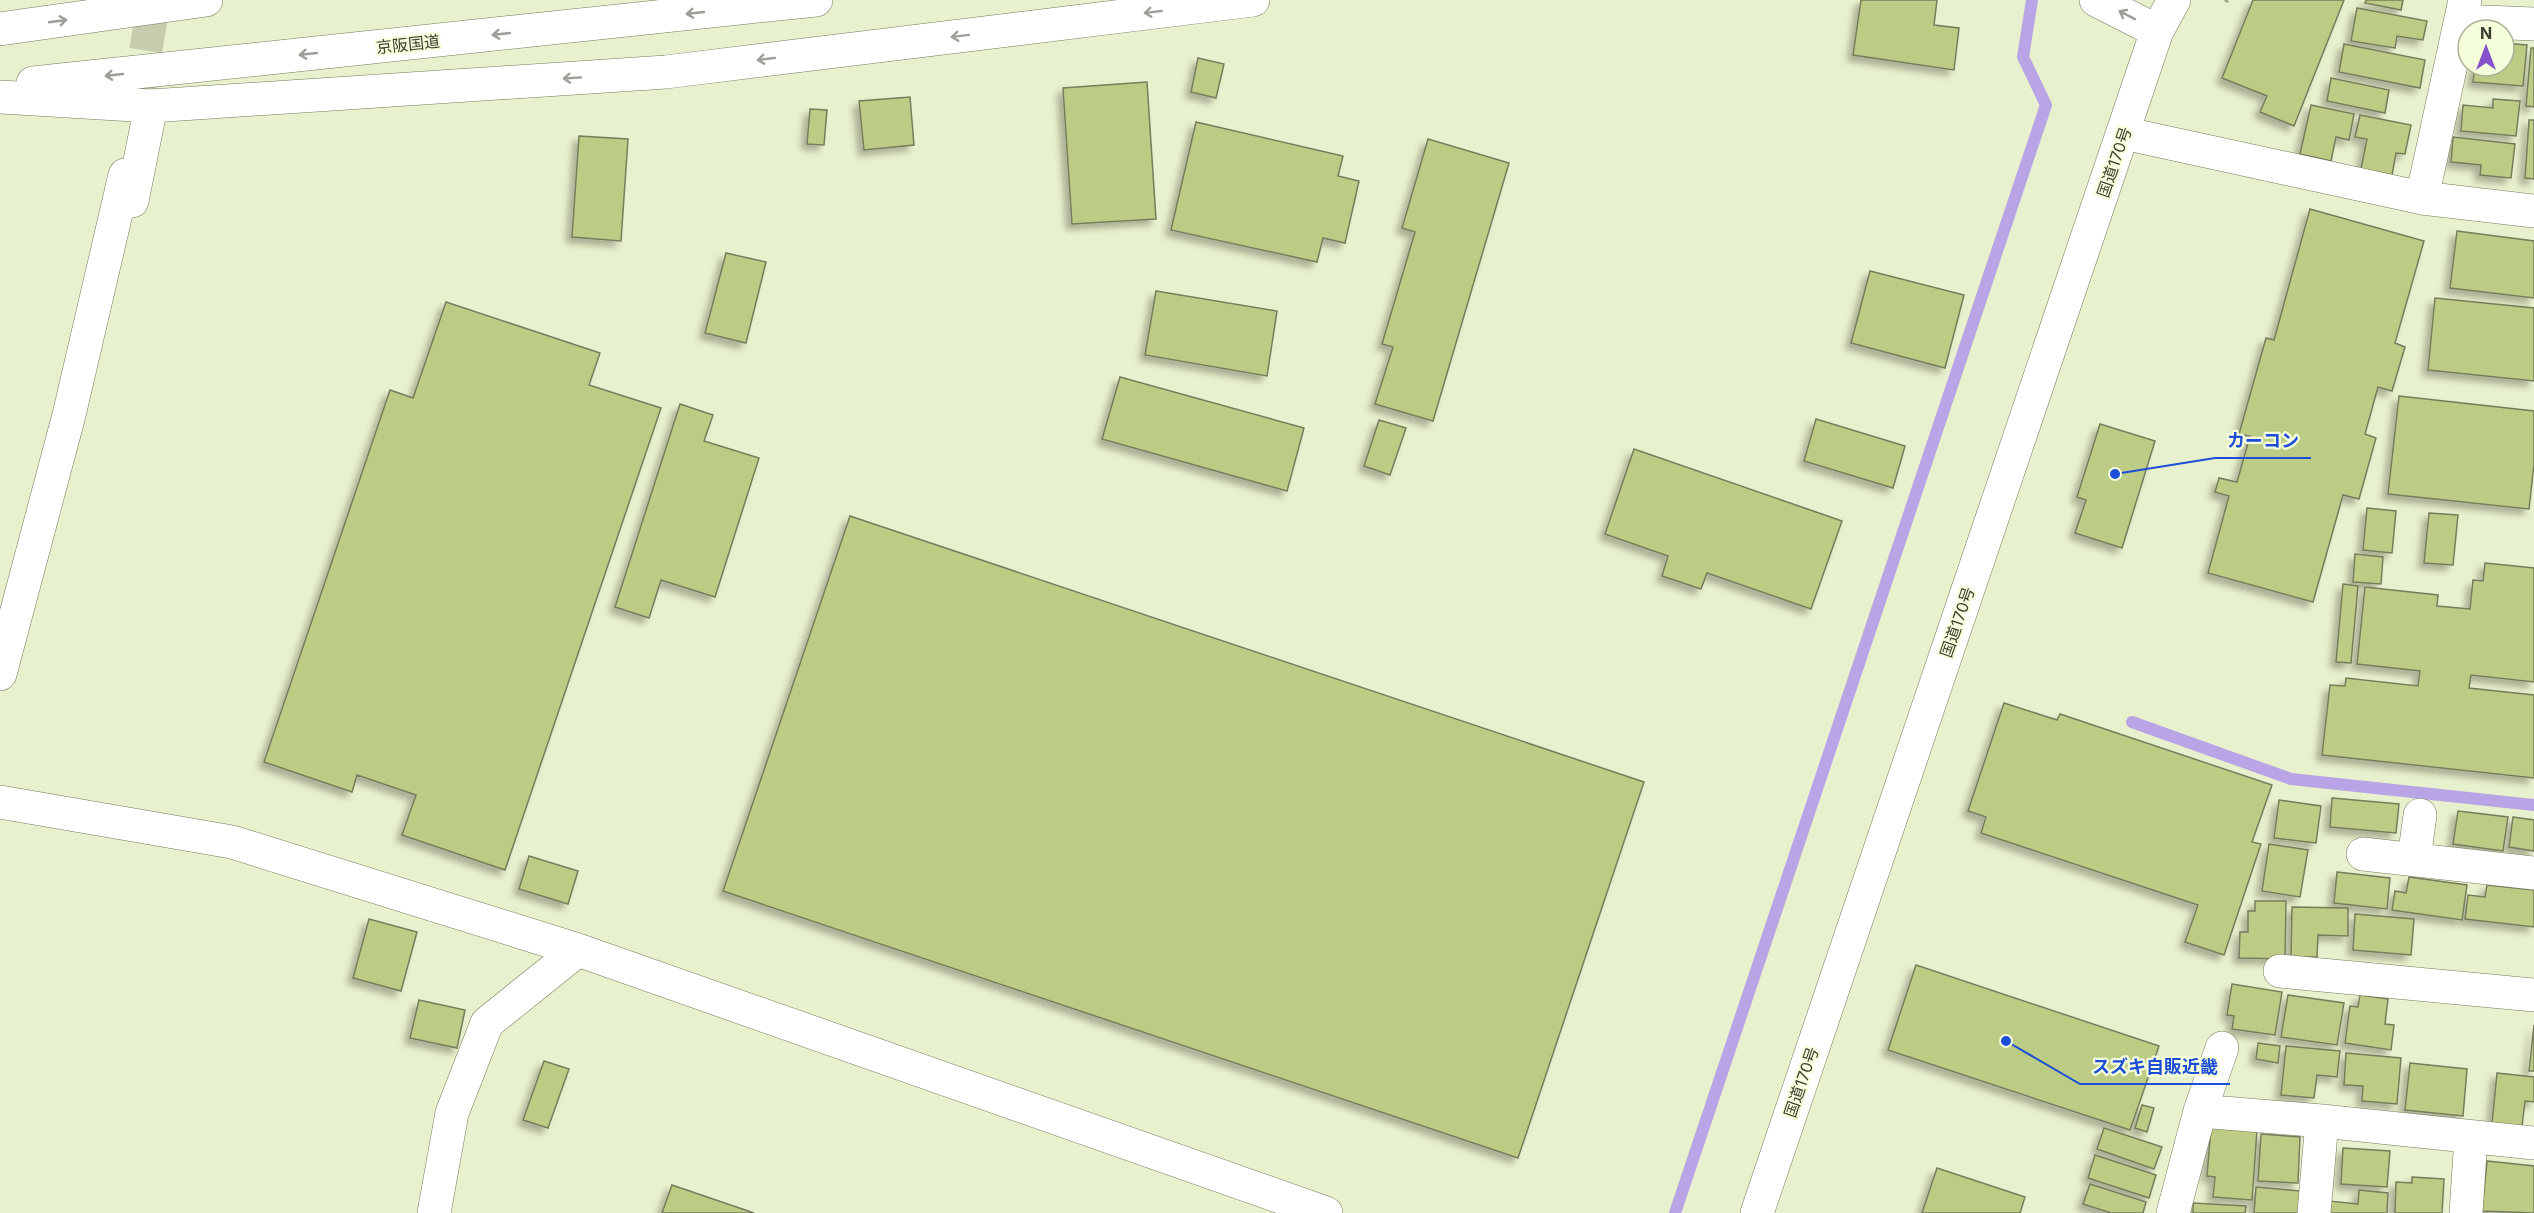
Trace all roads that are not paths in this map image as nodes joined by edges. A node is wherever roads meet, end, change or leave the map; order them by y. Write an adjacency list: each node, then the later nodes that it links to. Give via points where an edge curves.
1 (206, 0): 6 (main road)
2 (816, 0): 11 (main road, 京阪国道, one-way to 11)
3 (1253, 0): 13 (main road, one-way to 13, via 666,72)
4 (2096, 0): 8 (main road, one-way to 4)
5 (2174, 0): 8 (main road, 国道170号)
6 (174, 2): 10 (main road, one-way to 6)
7 (2463, 10): 9 (main road); 16 (main road)
8 (2158, 15): 14 (main road, 国道170号)
9 (2534, 24)
10 (0, 29)
11 (0, 87)
12 (0, 97): 13 (main road)
13 (151, 106): 18 (main road, via 95,385)
14 (2123, 133): 16 (main road); 35 (main road, 国道170号)
15 (125, 175): 18 (main road)
16 (2422, 198): 17 (main road)
17 (2534, 211)
18 (69, 415): 19 (main road)
19 (0, 674)
20 (0, 802): 25 (main road, via 232,842)
21 (2420, 815): 23 (main road)
22 (2363, 854): 23 (main road)
23 (2414, 860): 24 (main road)
24 (2534, 873)
25 (578, 950): 33 (main road, via 487,1023 452,1113); 34 (main road)
26 (2280, 972): 27 (main road)
27 (2534, 995)
28 (2222, 1048): 29 (main road)
29 (2200, 1111): 30 (main road); 36 (main road)
30 (2322, 1121): 31 (main road); 37 (main road)
31 (2471, 1137): 32 (main road); 38 (main road)
32 (2534, 1143)
33 (434, 1213)
34 (1326, 1213)
35 (1757, 1213)
36 (2173, 1213)
37 (2314, 1213)
38 (2466, 1213)

